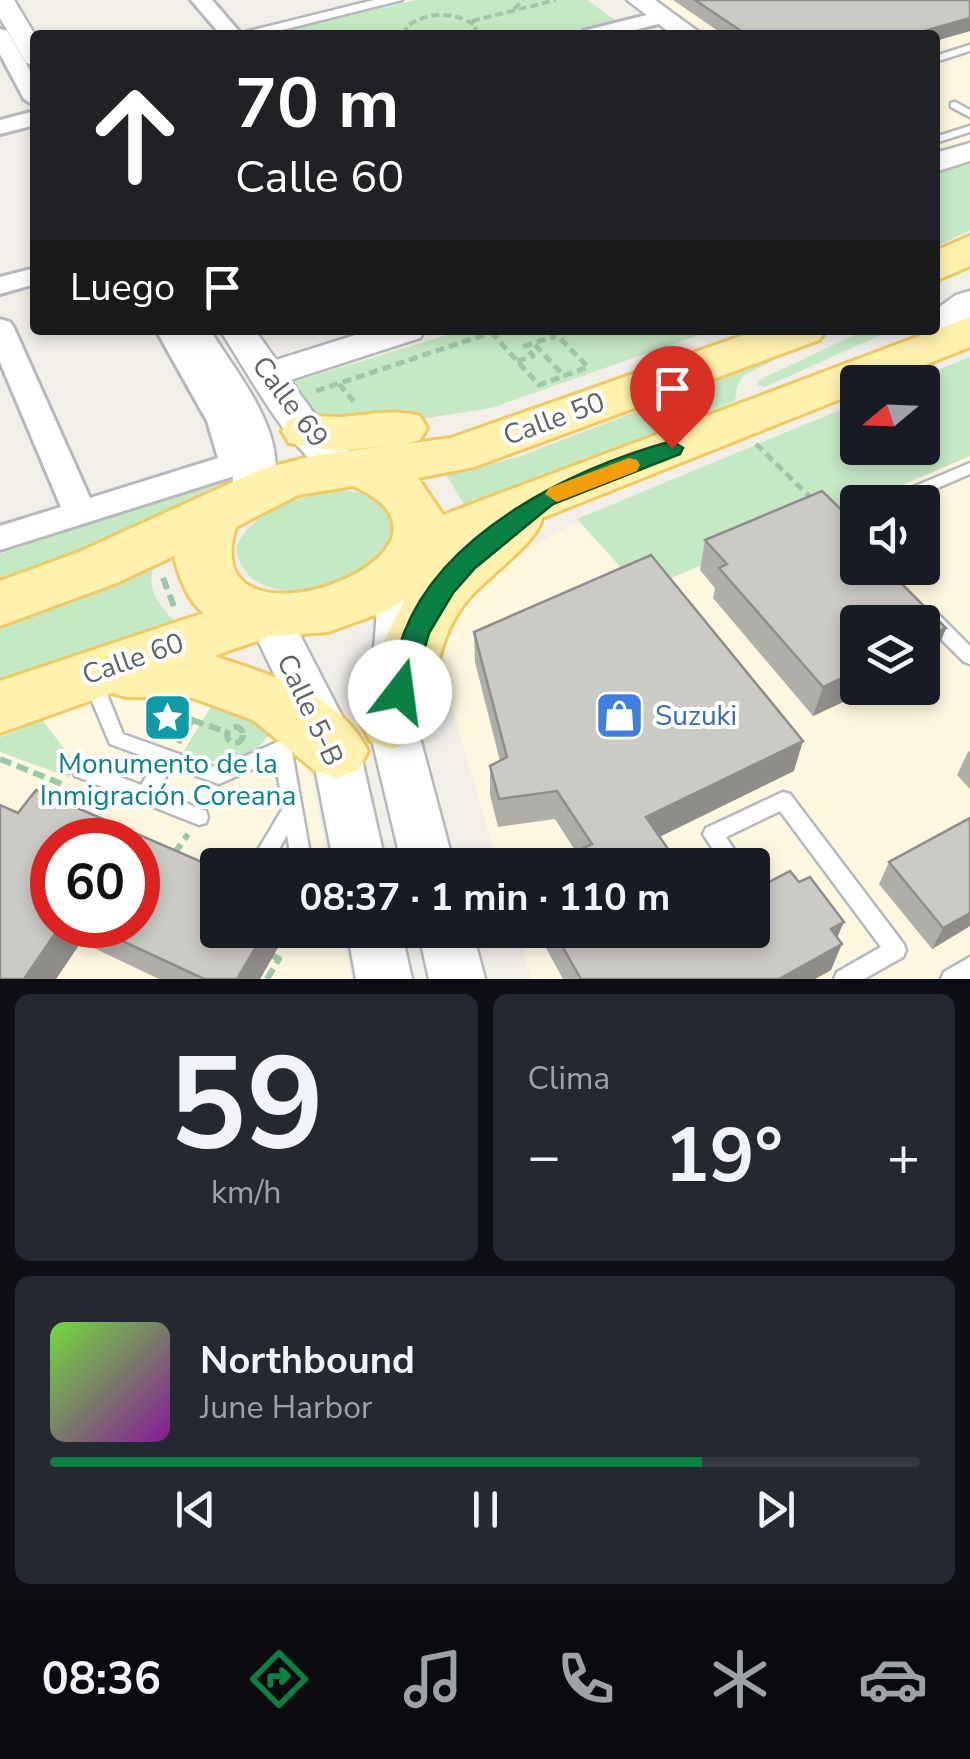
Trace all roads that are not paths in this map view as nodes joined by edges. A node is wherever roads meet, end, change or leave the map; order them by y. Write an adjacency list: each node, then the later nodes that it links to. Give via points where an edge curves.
1 (2, 0): 13 (street)
2 (26, 0): 7 (street)
3 (200, 0): 8 (street)
4 (394, 0): 9 (street)
5 (613, 0): 6 (street)
6 (651, 18): 10 (street); 11 (street)
7 (45, 30)
8 (227, 30)
9 (263, 30)
10 (608, 30)
11 (679, 30)
12 (0, 36): 16 (street)
13 (30, 48)
14 (970, 48): 15 (lane)
15 (940, 57)
16 (30, 90)
17 (970, 100): 18 (lane, via 954,104)
18 (970, 114)
19 (30, 119): 20 (street)
20 (0, 126)
21 (970, 128): 22 (lane)
22 (940, 138)
23 (970, 152): 24 (street)
24 (940, 161)
25 (970, 249): 26 (main road)
26 (940, 265)
27 (30, 277): 28 (street)
28 (0, 286)
29 (970, 303): 37 (main road)
30 (0, 328): 47 (street)
31 (173, 335): 46 (street, via 222,421)
32 (196, 335): 46 (street, Calle 69, via 249,428 256,453)
33 (240, 335): 38 (street, Calle 69)
34 (392, 335): 38 (street)
35 (785, 335): 39 (main road, Calle 50)
36 (834, 335): 41 (main road, via 744,383)
37 (949, 335): 41 (main road)
38 (266, 375): 40 (street, Calle 69)
39 (570, 393): 40 (main road, via 527,408 336,434); 43 (main road, Calle 50, via 456,455)
40 (311, 411): 43 (street, Calle 69)
41 (751, 430): 45 (main road)
42 (970, 468): 44 (lane)
43 (352, 469): 46 (main road, via 313,472); 49 (main road, via 408,494 422,525)
44 (931, 485)
45 (545, 498): 49 (main road); 56 (main road, via 444,586 417,632)
46 (218, 502): 47 (street); 50 (main road); 51 (main road, via 202,560 207,578 234,607)
47 (78, 511): 48 (street)
48 (0, 538)
49 (411, 560): 51 (main road, via 380,589 332,608); 56 (street)
50 (0, 604)
51 (268, 614): 54 (main road, Calle 60); 57 (street, Calle 5-B)
52 (940, 627): 53 (lane)
53 (970, 657)
54 (90, 673): 55 (main road, Calle 60); 57 (main road, via 194,674 212,712 275,702); 58 (lane, via 116,739)
55 (0, 707)
56 (392, 723): 66 (street)
57 (311, 744): 58 (lane, via 219,776); 61 (lane); 65 (street, Calle 5-B)
58 (168, 758): 60 (lane)
59 (80, 770): 60 (lane)
60 (144, 796): 62 (lane)
61 (292, 810): 63 (lane); 64 (lane)
62 (194, 825)
63 (269, 848)
64 (299, 848)
65 (353, 848)
66 (424, 848)
67 (722, 848): 73 (lane, via 713,834 782,800 896,950)
68 (378, 948): 71 (street)
69 (449, 948): 72 (street)
70 (970, 967): 74 (lane)
71 (384, 979)
72 (457, 979)
73 (844, 979)
74 (950, 979)

